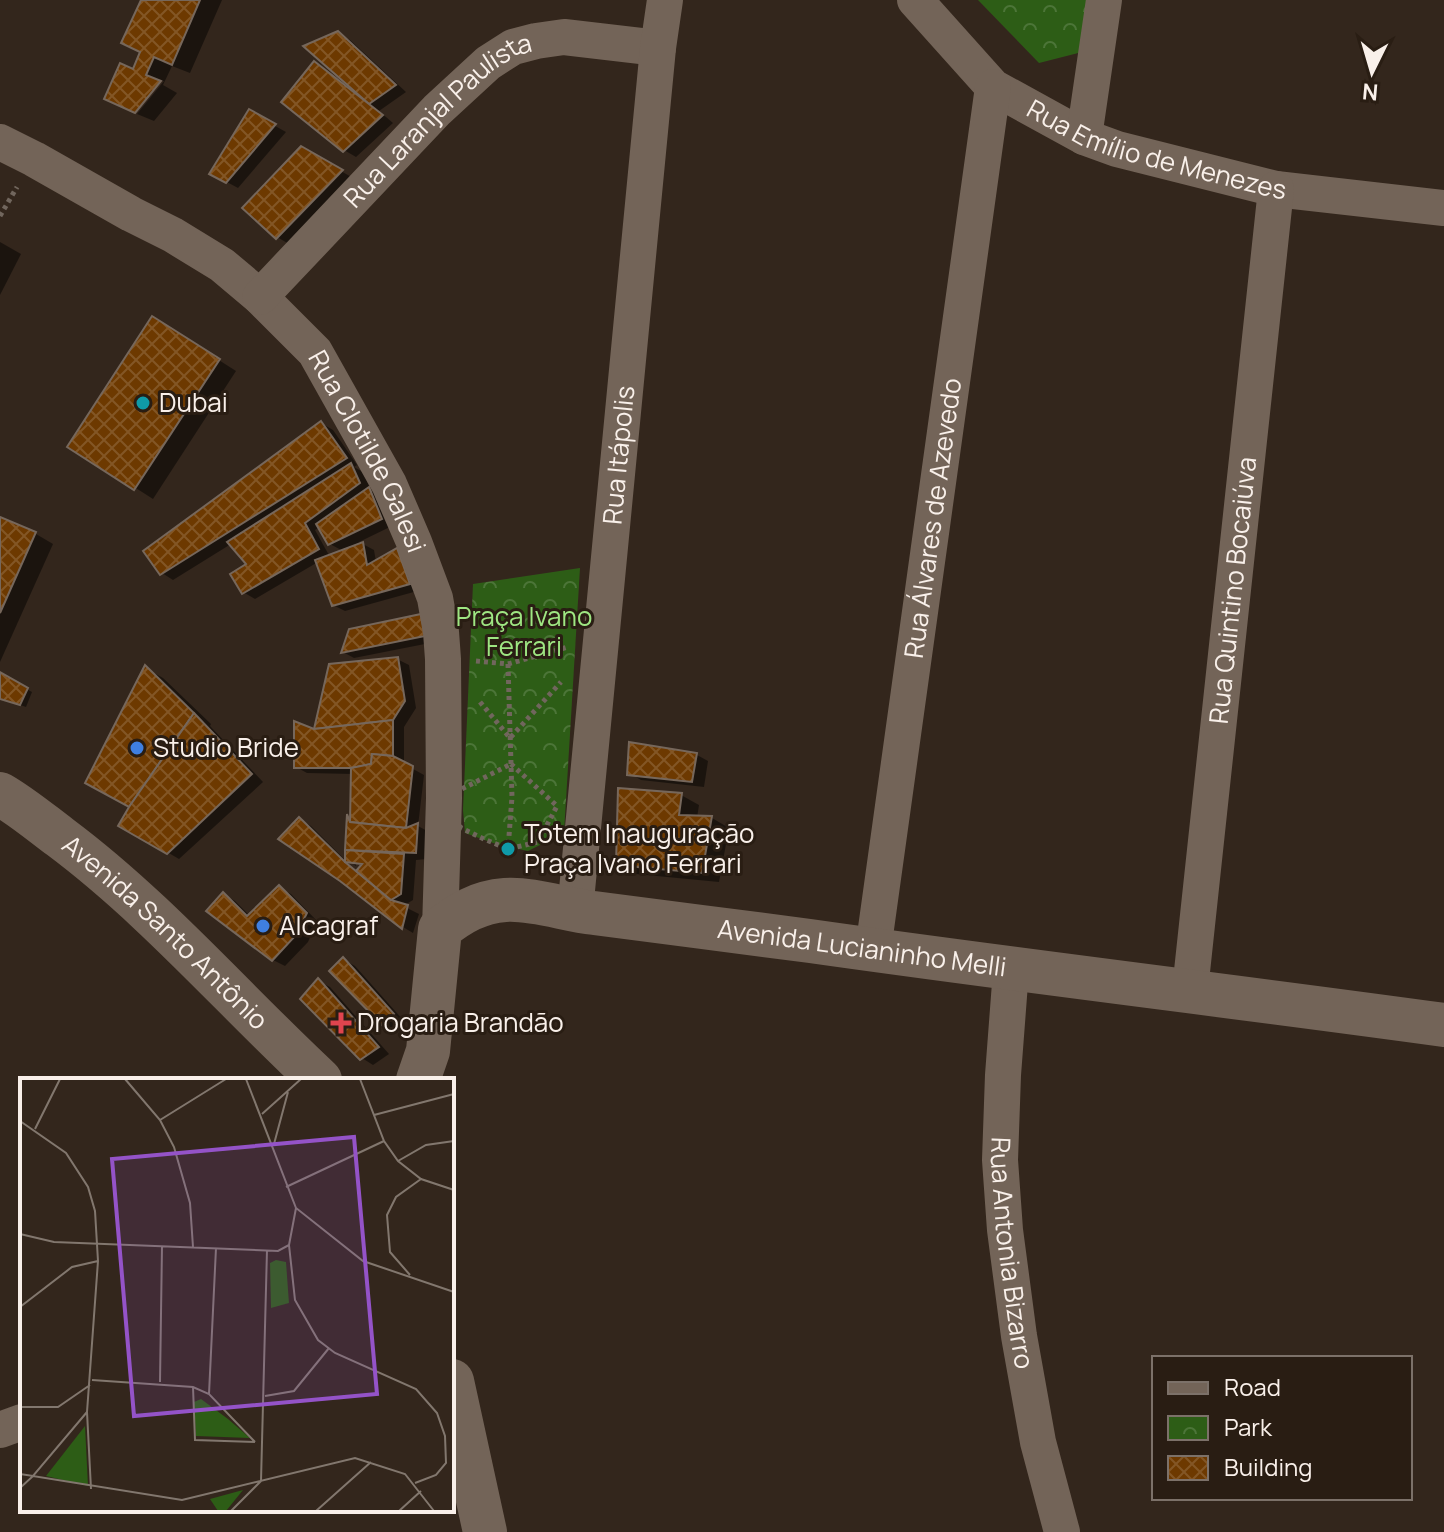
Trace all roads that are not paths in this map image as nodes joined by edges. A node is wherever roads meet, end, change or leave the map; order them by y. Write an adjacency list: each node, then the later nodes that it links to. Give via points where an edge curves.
1 (665, 0): 4 (street, Rua Itápolis)
2 (915, 0): 5 (street, Rua Emílio de Menezes)
3 (1104, 0): 6 (street)
4 (658, 48): 10 (street, Rua Laranjal Paulista, via 564,37 513,47 437,110); 12 (street, Rua Itápolis)
5 (993, 87): 6 (street, Rua Emílio de Menezes); 14 (street, Rua Álvares de Azevedo)
6 (1084, 137): 8 (street, Rua Emílio de Menezes)
7 (0, 142): 10 (street, Rua Clotilde Galesi, via 173,235 222,265)
8 (1276, 189): 9 (street, Rua Emílio de Menezes); 16 (street, Rua Quintino Bocaiúva)
9 (1444, 208)
10 (260, 297): 13 (street, Rua Clotilde Galesi, via 315,352 389,484 435,598 443,659)
11 (0, 794): 18 (street, Avenida Santo Antônio, via 97,864)
12 (575, 911): 13 (street, Avenida Lucianinho Melli, via 506,900 478,905); 14 (street, Avenida Lucianinho Melli)
13 (440, 929): 19 (street, via 428,1051)
14 (873, 950): 15 (street, Avenida Lucianinho Melli)
15 (1011, 970): 16 (street, Avenida Lucianinho Melli); 24 (street, Rua Antonia Bizarro, via 1000,1160 1005,1230 1038,1442)
16 (1190, 990): 17 (street, Avenida Lucianinho Melli)
17 (1444, 1025)
18 (318, 1078)
19 (419, 1078)
20 (454, 1391): 23 (street)
21 (20, 1423): 22 (street)
22 (0, 1430)
23 (480, 1526)
24 (1062, 1532)

